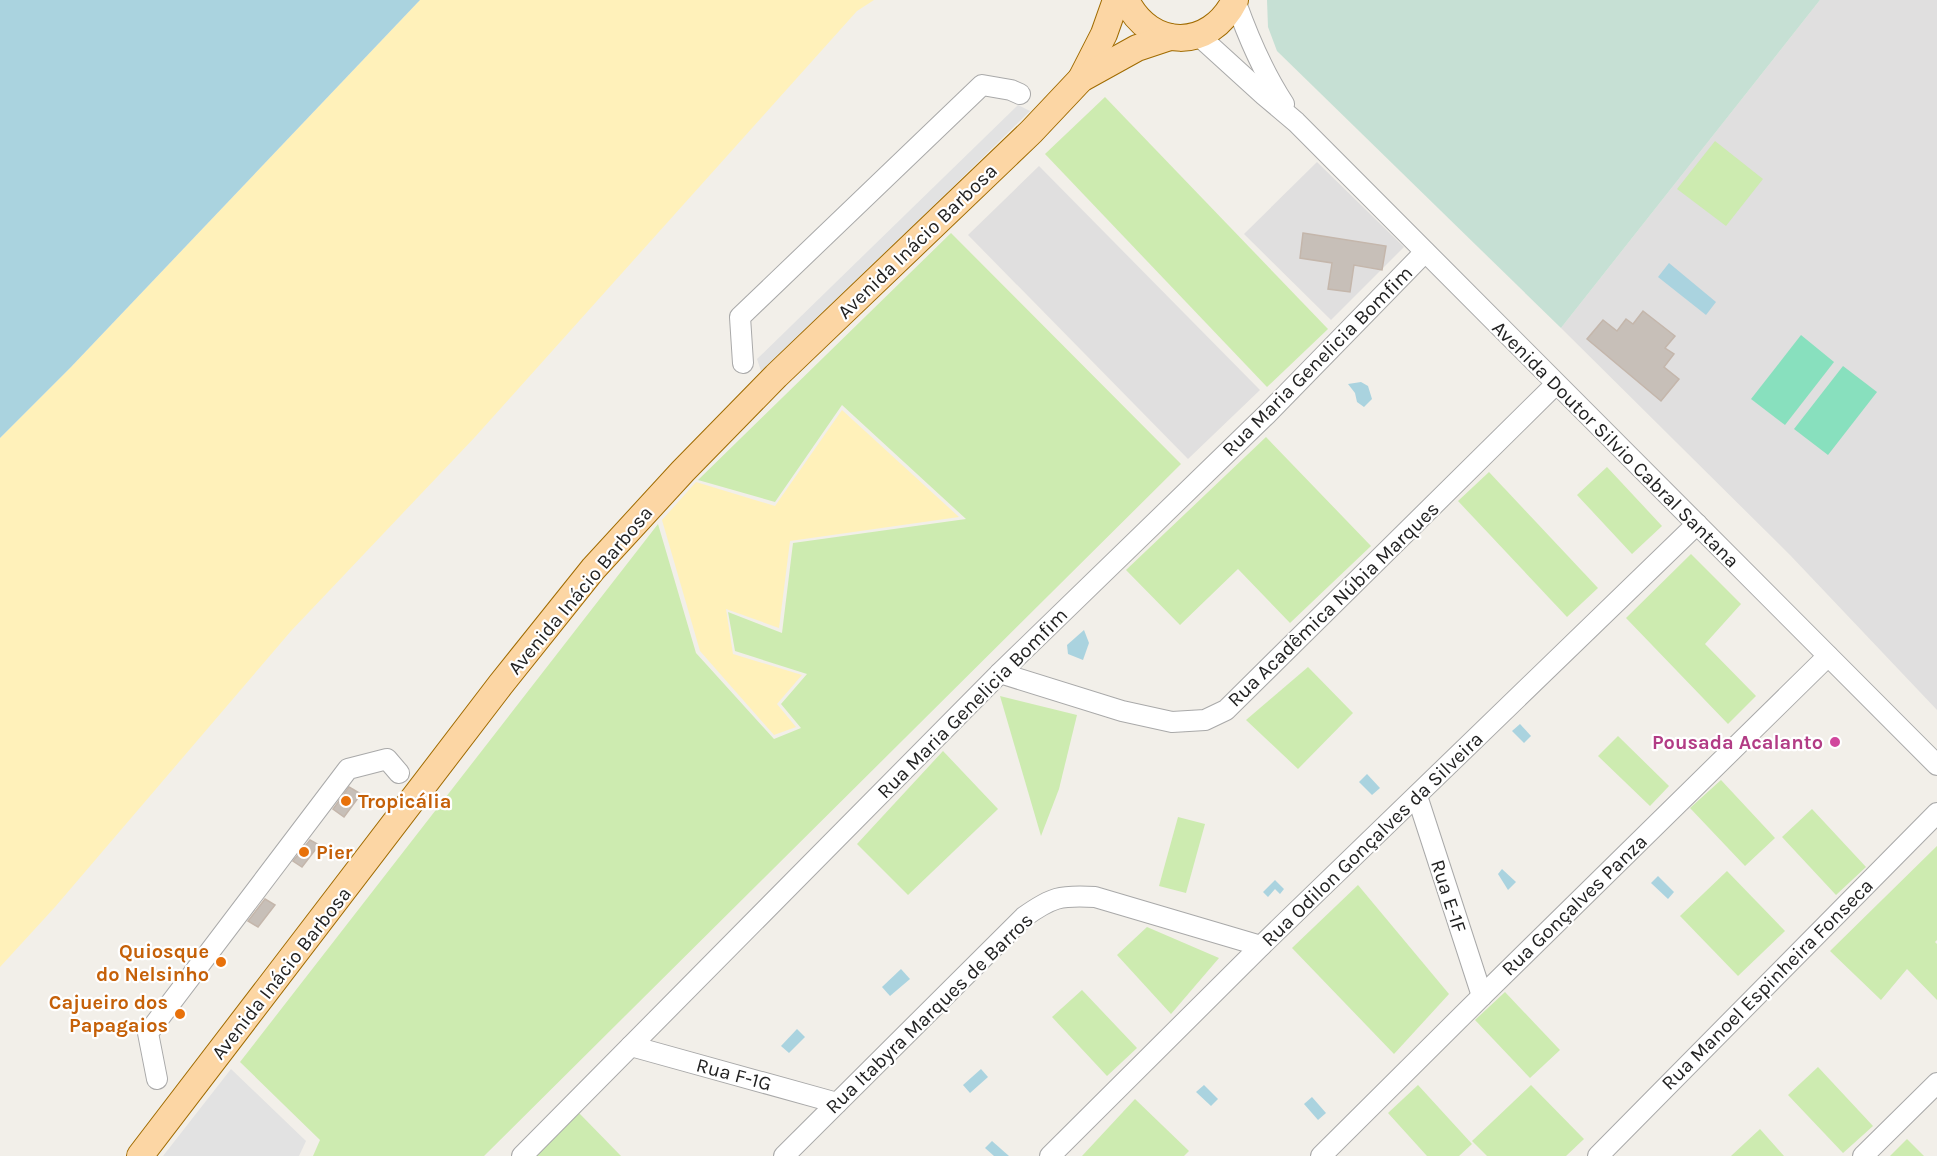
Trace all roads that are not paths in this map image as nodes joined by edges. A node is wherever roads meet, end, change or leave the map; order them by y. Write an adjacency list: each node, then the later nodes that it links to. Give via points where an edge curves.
1 (1116, 0): 6 (main road, Avenida Inácio Barbosa)
2 (1126, 0): 5 (main road, via 1142,24)
3 (1235, 0): 4 (main road, via 1221,22); 8 (street, Avenida Doutor Silvio Cabral Santana, via 1267,76)
4 (1198, 35): 5 (main road); 8 (street, Avenida Doutor Silvio Cabral Santana)
5 (1170, 37): 6 (main road, Avenida Inácio Barbosa, via 1137,48)
6 (1081, 79): 25 (main road, Avenida Inácio Barbosa, via 776,376 593,569)
7 (1020, 94): 10 (street, via 982,84 740,317)
8 (1296, 122): 9 (street, Avenida Doutor Silvio Cabral Santana)
9 (1425, 252): 11 (street, Avenida Doutor Silvio Cabral Santana); 14 (street, Rua Maria Genelicia Bomfim, via 1267,414)
10 (743, 363)
11 (1556, 384): 12 (street, Avenida Doutor Silvio Cabral Santana); 14 (street, Rua Acadêmica Núbia Marques, via 1226,710 1205,720 1172,722 1122,711)
12 (1697, 524): 13 (street, Avenida Doutor Silvio Cabral Santana); 17 (street, Rua Odilon Gonçalves da Silveira)
13 (1828, 656): 15 (street, Avenida Doutor Silvio Cabral Santana); 20 (street, Rua Gonçalves Panza)
14 (1000, 673): 21 (street, Rua Maria Genelicia Bomfim)
15 (1937, 765)
16 (399, 773): 22 (street, via 387,759 348,769 148,1033)
17 (1417, 796): 19 (street, Rua Odilon Gonçalves da Silveira); 20 (street, Rua E-1F)
18 (1937, 813): 30 (street, Rua Manoel Espinheira Fonseca)
19 (1261, 946): 24 (street, Rua Itabyra Marques de Barros, via 1095,897 1046,901 1024,917); 28 (street, Rua Odilon Gonçalves da Silveira)
20 (1482, 996): 29 (street, Rua Gonçalves Panza)
21 (631, 1046): 24 (street, Rua F-1G); 26 (street, Rua Maria Genelicia Bomfim)
22 (157, 1079)
23 (1937, 1083): 31 (street)
24 (837, 1103): 27 (street, Rua Itabyra Marques de Barros)
25 (140, 1156)
26 (522, 1156)
27 (784, 1156)
28 (1050, 1156)
29 (1322, 1156)
30 (1598, 1156)
31 (1863, 1156)

